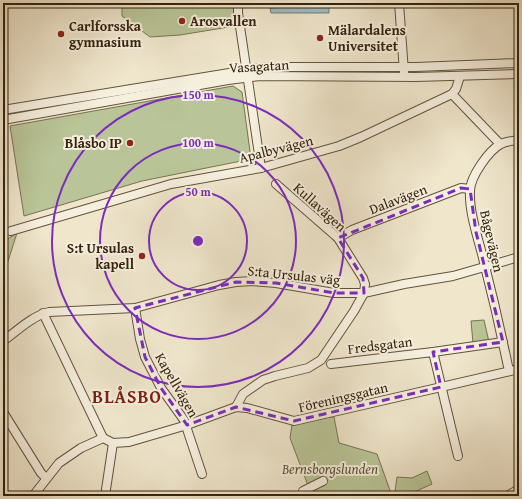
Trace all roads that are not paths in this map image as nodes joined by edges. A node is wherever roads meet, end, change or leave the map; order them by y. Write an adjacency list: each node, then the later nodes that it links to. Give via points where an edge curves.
1 (238, 3): 5 (street)
2 (398, 3): 4 (street)
3 (519, 63): 4 (street, Vasagatan)
4 (404, 67): 5 (street, Vasagatan, via 282,66); 8 (street)
5 (248, 74): 8 (street, Vasagatan); 10 (street, Vasagatan); 11 (street, Vasagatan, via 228,80); 14 (street)
6 (519, 74): 7 (street, Vasagatan)
7 (460, 76): 8 (street, Vasagatan); 9 (street)
8 (404, 77)
9 (452, 94): 13 (street); 14 (street, Apalbyvägen, via 346,143)
10 (3, 110)
11 (3, 120)
12 (519, 140): 13 (street)
13 (500, 144): 16 (street, Bågevägen, via 477,171)
14 (261, 168): 17 (street, Apalbyvägen, via 171,184)
15 (276, 184): 18 (street, Kullavägen)
16 (470, 189): 18 (street, Dalavägen, via 461,188 352,230); 20 (street, Bågevägen, via 471,209)
17 (11, 232)
18 (338, 238): 21 (street, Kullavägen, via 363,278)
19 (519, 257): 20 (street, S:ta Ursulas väg)
20 (485, 267): 21 (street, S:ta Ursulas väg, via 453,276); 25 (street, Bågevägen)
21 (364, 293): 22 (street, S:ta Ursulas väg, via 334,293 276,283 236,282); 31 (street, via 321,360 308,368 263,380 243,394)
22 (135, 308): 23 (street, S:ta Ursulas väg); 33 (street, Kapellvägen, via 145,357 161,388)
23 (43, 313): 24 (street); 34 (street)
24 (3, 341)
25 (503, 342): 26 (street, Fredsgatan); 29 (street, Bågevägen)
26 (433, 352): 27 (street, Fredsgatan); 30 (street, Fredsgatan)
27 (331, 364)
28 (519, 369): 29 (street, Föreningsgatan)
29 (509, 371): 30 (street, Föreningsgatan)
30 (441, 387): 31 (street, Föreningsgatan, via 294,422); 36 (street, Fredsgatan)
31 (236, 407): 33 (street)
32 (3, 412): 38 (street)
33 (186, 425): 35 (street, via 129,442); 37 (street, Kapellvägen)
34 (104, 438): 35 (street); 38 (street, via 68,456)
35 (113, 442): 43 (street)
36 (458, 456)
37 (202, 474)
38 (46, 478): 42 (street)
39 (323, 482): 41 (street)
40 (519, 489): 44 (street)
41 (303, 491)
42 (33, 496)
43 (105, 496)
44 (508, 496)

